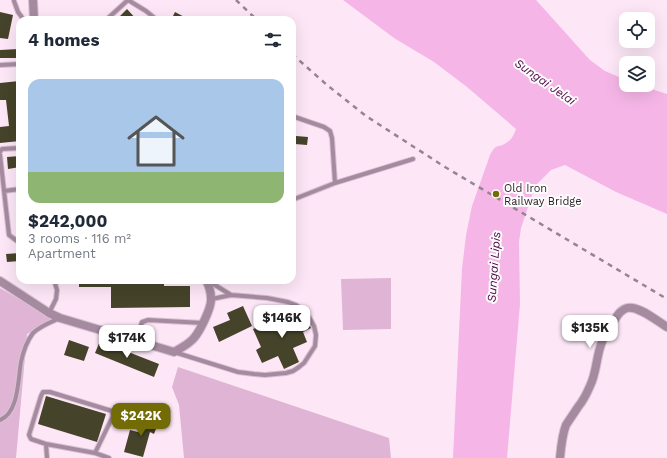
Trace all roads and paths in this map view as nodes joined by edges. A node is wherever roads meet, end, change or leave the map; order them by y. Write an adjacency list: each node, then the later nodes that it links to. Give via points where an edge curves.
1 (33, 0): 4 (street)
2 (14, 1): 3 (lane)
3 (21, 16)
4 (34, 16)
5 (110, 16): 6 (lane, via 128,0)
6 (152, 16)
7 (16, 64): 8 (lane)
8 (0, 65)
9 (296, 117): 13 (lane, via 330,131)
10 (16, 148): 11 (lane, via 2,149)
11 (0, 154): 15 (lane)
12 (413, 159): 13 (lane)
13 (335, 183): 16 (lane)
14 (16, 190): 15 (lane)
15 (4, 191): 17 (lane, via 9,235)
16 (296, 198)
17 (16, 240)
18 (0, 281): 24 (street)
19 (55, 284): 24 (lane, via 56,299)
20 (208, 284): 23 (street)
21 (213, 284): 22 (lane)
22 (231, 295): 23 (lane); 29 (lane, via 288,302 306,313 316,335 315,346 304,363 293,371 265,375 238,372)
23 (212, 299): 26 (street)
24 (49, 313): 25 (street)
25 (60, 318): 28 (street); 30 (lane, via 38,329 30,338 21,360 16,398 5,418)
26 (203, 323): 28 (lane, via 148,320 142,322); 29 (street, via 198,334)
27 (667, 327): 35 (street, via 634,308 622,310 618,314 601,343 590,387 566,426)
28 (139, 342): 29 (street)
29 (174, 352)
30 (0, 420)
31 (46, 444): 32 (lane); 32 (lane, via 31,439 29,435 40,396 43,392 50,392 112,411 113,416); 33 (lane)
32 (95, 453): 34 (lane)
33 (47, 458)
34 (109, 458)
35 (560, 458)

